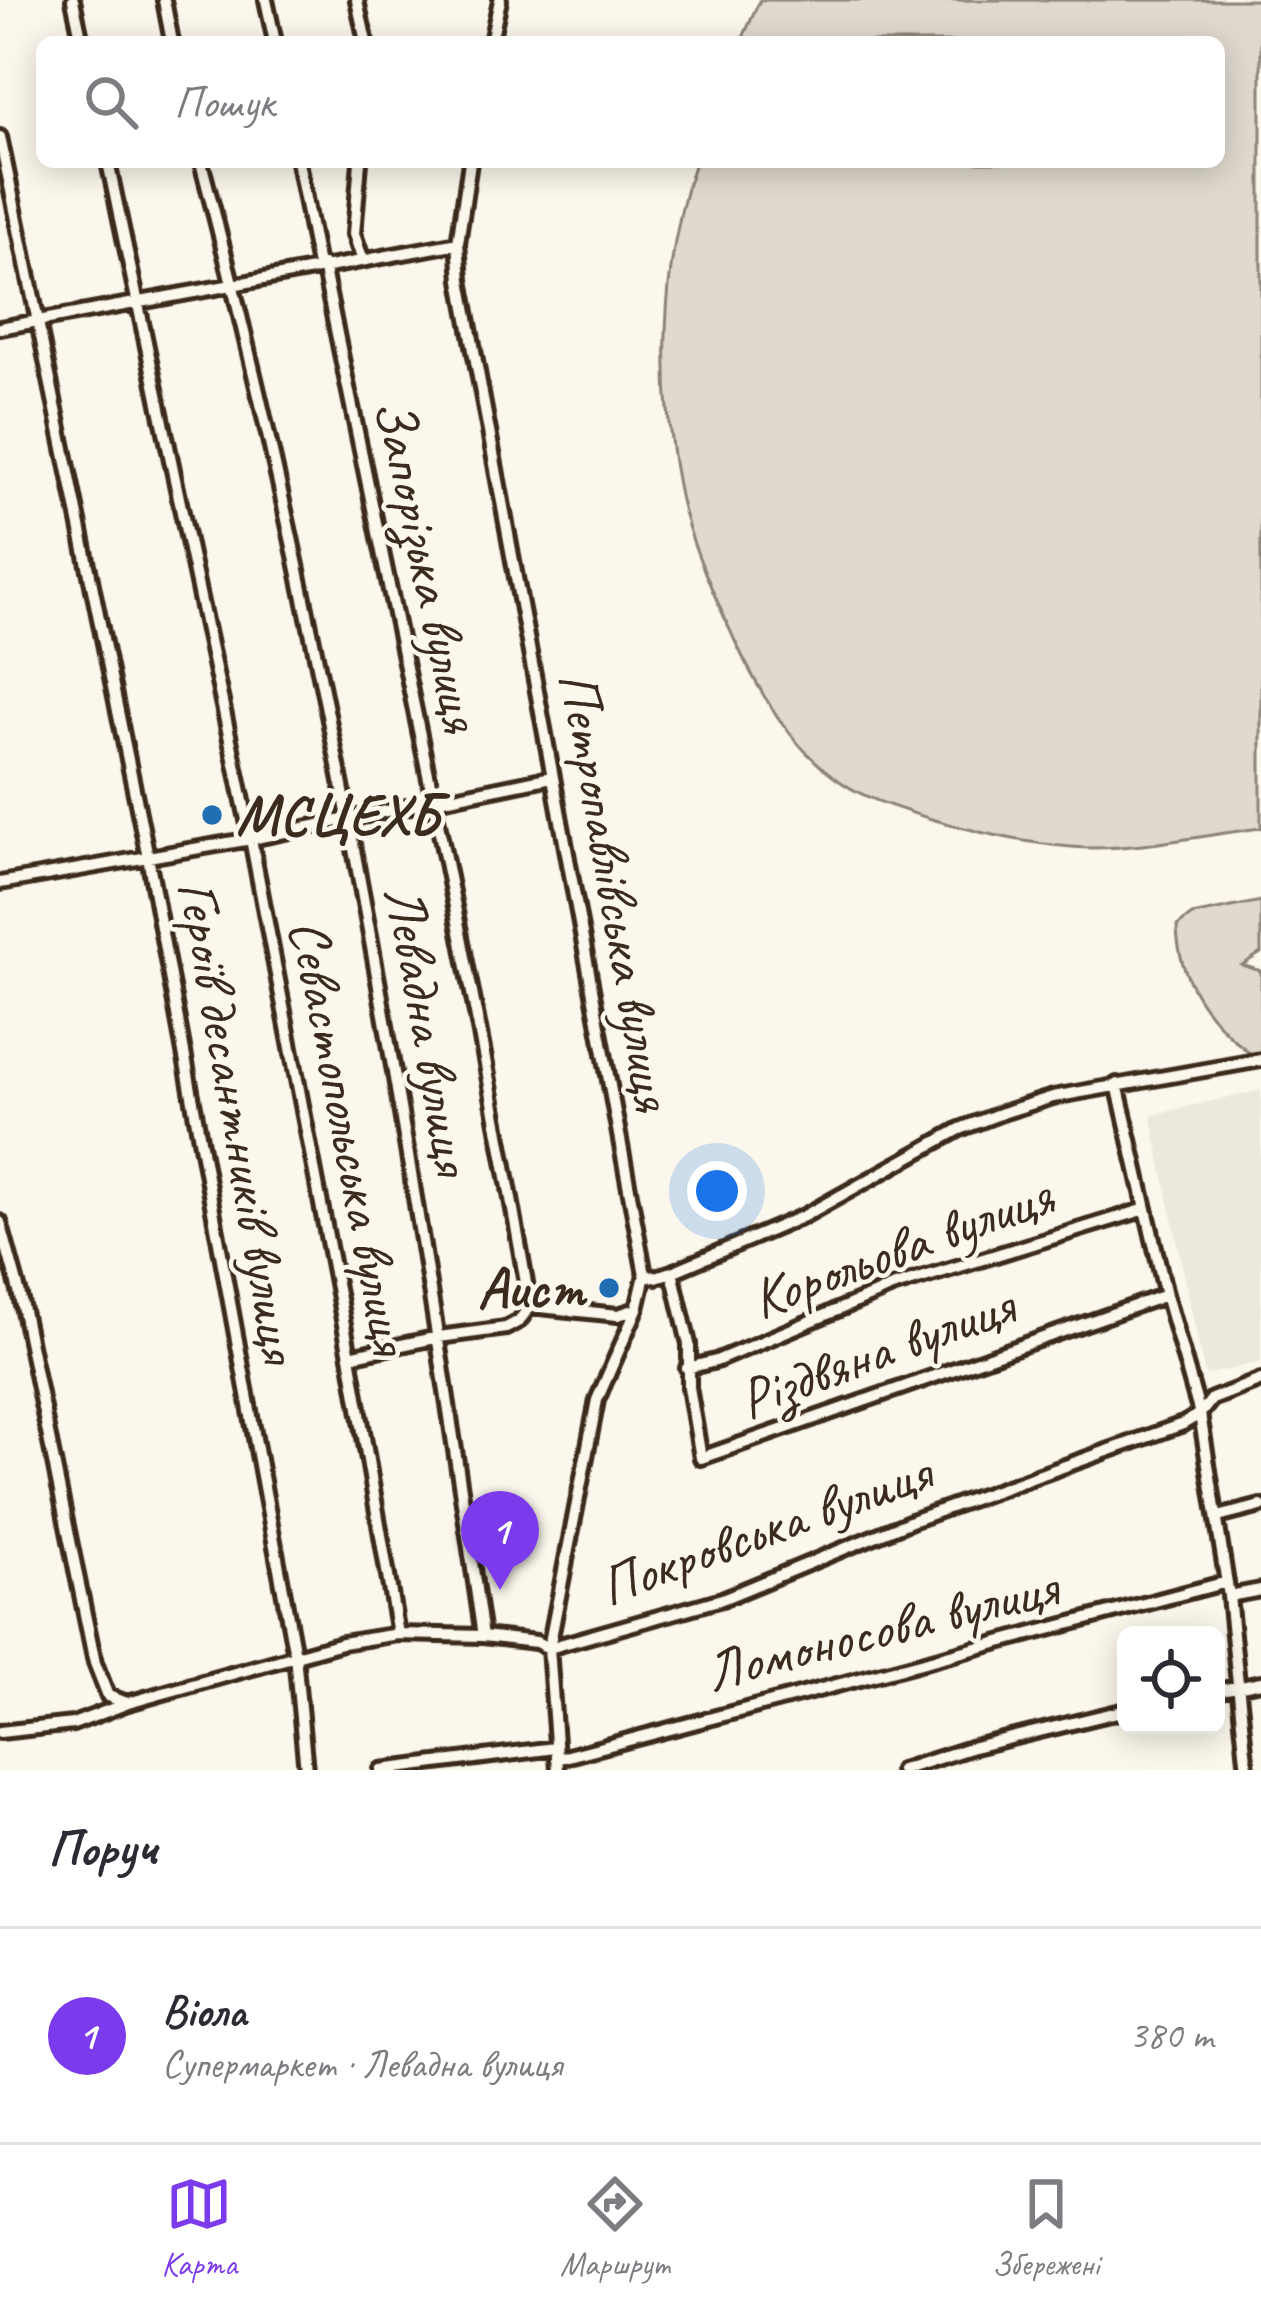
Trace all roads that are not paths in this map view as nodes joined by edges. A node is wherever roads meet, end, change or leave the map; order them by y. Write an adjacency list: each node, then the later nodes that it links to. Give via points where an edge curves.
1 (73, 0): 6 (street)
2 (164, 0): 7 (street)
3 (266, 0): 8 (street)
4 (357, 0): 9 (street)
5 (500, 0): 10 (street)
6 (81, 36)
7 (171, 36)
8 (273, 36)
9 (365, 36)
10 (492, 36)
11 (0, 137): 22 (street, Героїв десантників вулиця)
12 (109, 168): 21 (street, Севастопольська вулиця)
13 (203, 168): 20 (street, Левадна вулиця)
14 (299, 168): 19 (street, Запорізька вулиця)
15 (359, 168): 18 (street, via 354,233)
16 (469, 168): 17 (street, Петропавлівська вулиця)
17 (458, 243): 18 (street); 24 (street, Петропавлівська вулиця)
18 (362, 258): 19 (street)
19 (320, 266): 20 (street); 25 (street, Запорізька вулиця)
20 (233, 284): 21 (street); 26 (street, Левадна вулиця)
21 (138, 303): 22 (street); 27 (street, Севастопольська вулиця)
22 (37, 321): 23 (street); 28 (street, Героїв десантників вулиця)
23 (0, 328)
24 (552, 777): 25 (street); 35 (street, Петропавлівська вулиця)
25 (436, 800): 26 (street); 37 (street, Запорізька вулиця)
26 (349, 820): 27 (street); 39 (street, Левадна вулиця)
27 (251, 838): 28 (street); 40 (street, Севастопольська вулиця)
28 (148, 857): 29 (street); 52 (street, Героїв десантників вулиця)
29 (0, 883)
30 (1261, 1060): 31 (street)
31 (1117, 1084): 32 (street); 34 (street, via 960,1129 804,1216)
32 (1146, 1209): 36 (street); 41 (street, Корольова вулиця, via 892,1287)
33 (0, 1222): 56 (street, via 94,1663 108,1696)
34 (672, 1272): 35 (street); 41 (street)
35 (645, 1275): 38 (street, Петропавлівська вулиця)
36 (1166, 1294): 41 (street, Різдвяна вулиця, via 700,1458); 43 (street)
37 (530, 1306): 38 (street, via 618,1316); 39 (street, via 506,1328)
38 (637, 1309): 51 (street, Петропавлівська вулиця, via 597,1400)
39 (439, 1337): 40 (street); 50 (street, Левадна вулиця)
40 (350, 1356): 49 (street, Севастопольська вулиця)
41 (688, 1368)
42 (1261, 1380): 43 (street, Покровська вулиця, via 1212,1399)
43 (1200, 1414): 45 (street); 51 (street, Покровська вулиця, via 722,1599)
44 (1261, 1506): 45 (street)
45 (1218, 1517): 46 (street)
46 (1227, 1582): 48 (street); 59 (street, Ломоносова вулиця)
47 (1261, 1590): 48 (street)
48 (1229, 1596): 54 (street)
49 (398, 1634): 50 (street, Покровська вулиця); 52 (street, Покровська вулиця)
50 (483, 1636): 51 (street, Покровська вулиця)
51 (549, 1648): 59 (street, Петропавлівська вулиця)
52 (295, 1655): 56 (street, Покровська вулиця); 60 (street, Героїв десантників вулиця)
53 (1261, 1682): 54 (street)
54 (1239, 1686): 55 (street); 63 (street)
55 (1225, 1689)
56 (128, 1703): 58 (street, Покровська вулиця, via 73,1724)
57 (1117, 1712): 62 (street)
58 (0, 1732)
59 (556, 1759): 61 (street, Ломоносова вулиця)
60 (305, 1770)
61 (381, 1770)
62 (901, 1770)
63 (1247, 1770)

